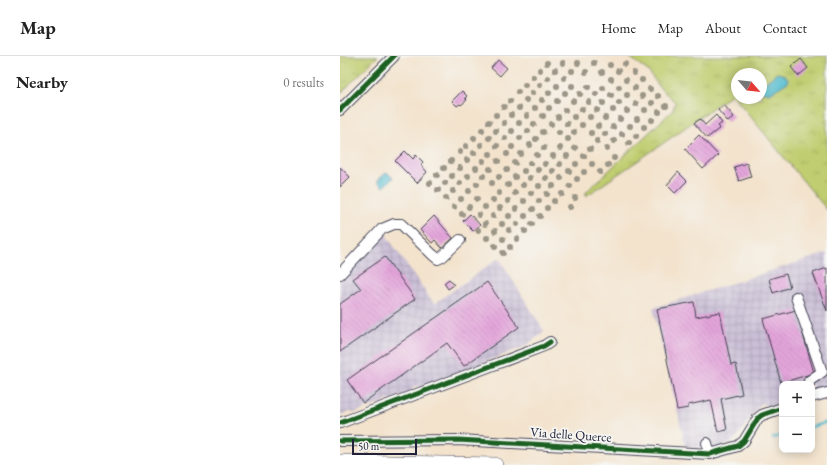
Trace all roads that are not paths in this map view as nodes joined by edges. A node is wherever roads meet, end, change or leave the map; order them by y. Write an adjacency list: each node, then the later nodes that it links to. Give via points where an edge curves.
1 (394, 56): 2 (street)
2 (340, 110)
3 (460, 240): 4 (street, via 438,259 401,224 394,224 382,229)
4 (340, 274)
5 (796, 297): 7 (street, via 822,372)
6 (550, 342): 11 (street)
7 (809, 381)
8 (825, 394): 9 (street)
9 (815, 396)
10 (779, 409): 14 (street, Via delle Querce, via 762,415 760,411 741,444)
11 (340, 423)
12 (340, 441): 14 (street, Via delle Querce, via 523,442)
13 (707, 443): 14 (street)
14 (710, 454)
15 (340, 462): 16 (highway)
16 (495, 465)

